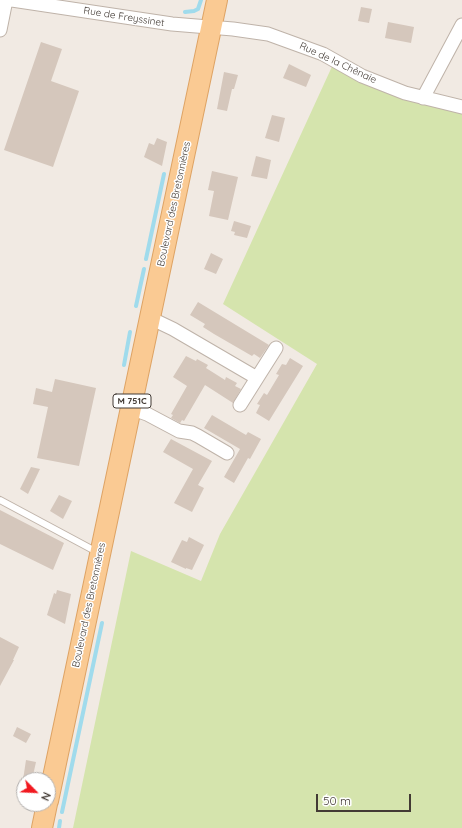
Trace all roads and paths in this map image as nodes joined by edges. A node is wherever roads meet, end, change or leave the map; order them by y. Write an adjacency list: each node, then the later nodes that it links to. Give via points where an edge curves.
1 (6, 0): 6 (street)
2 (12, 0): 5 (street, Rue de Freyssinet)
3 (217, 0): 5 (main road, Boulevard des Bretonnières / M 751C)
4 (462, 25): 7 (street)
5 (211, 28): 7 (street, Rue de la Chênaie, via 268,34 329,57 362,76); 9 (main road, Boulevard des Bretonnières / M 751C)
6 (0, 30)
7 (424, 98): 8 (street, Rue de la Chênaie)
8 (462, 108)
9 (150, 318): 11 (street, via 174,329); 13 (main road, Boulevard des Bretonnières / M 751C)
10 (276, 348): 11 (street)
11 (257, 378): 12 (street)
12 (240, 405)
13 (130, 408): 14 (street, via 179,431 198,436); 16 (main road, Boulevard des Bretonnières / M 751C)
14 (227, 453)
15 (0, 500): 16 (lane)
16 (100, 554): 17 (main road, Boulevard des Bretonnières / M 751C)
17 (54, 772)
18 (46, 812): 19 (main road, Boulevard des Bretonnières / M 751C)
19 (42, 828)

